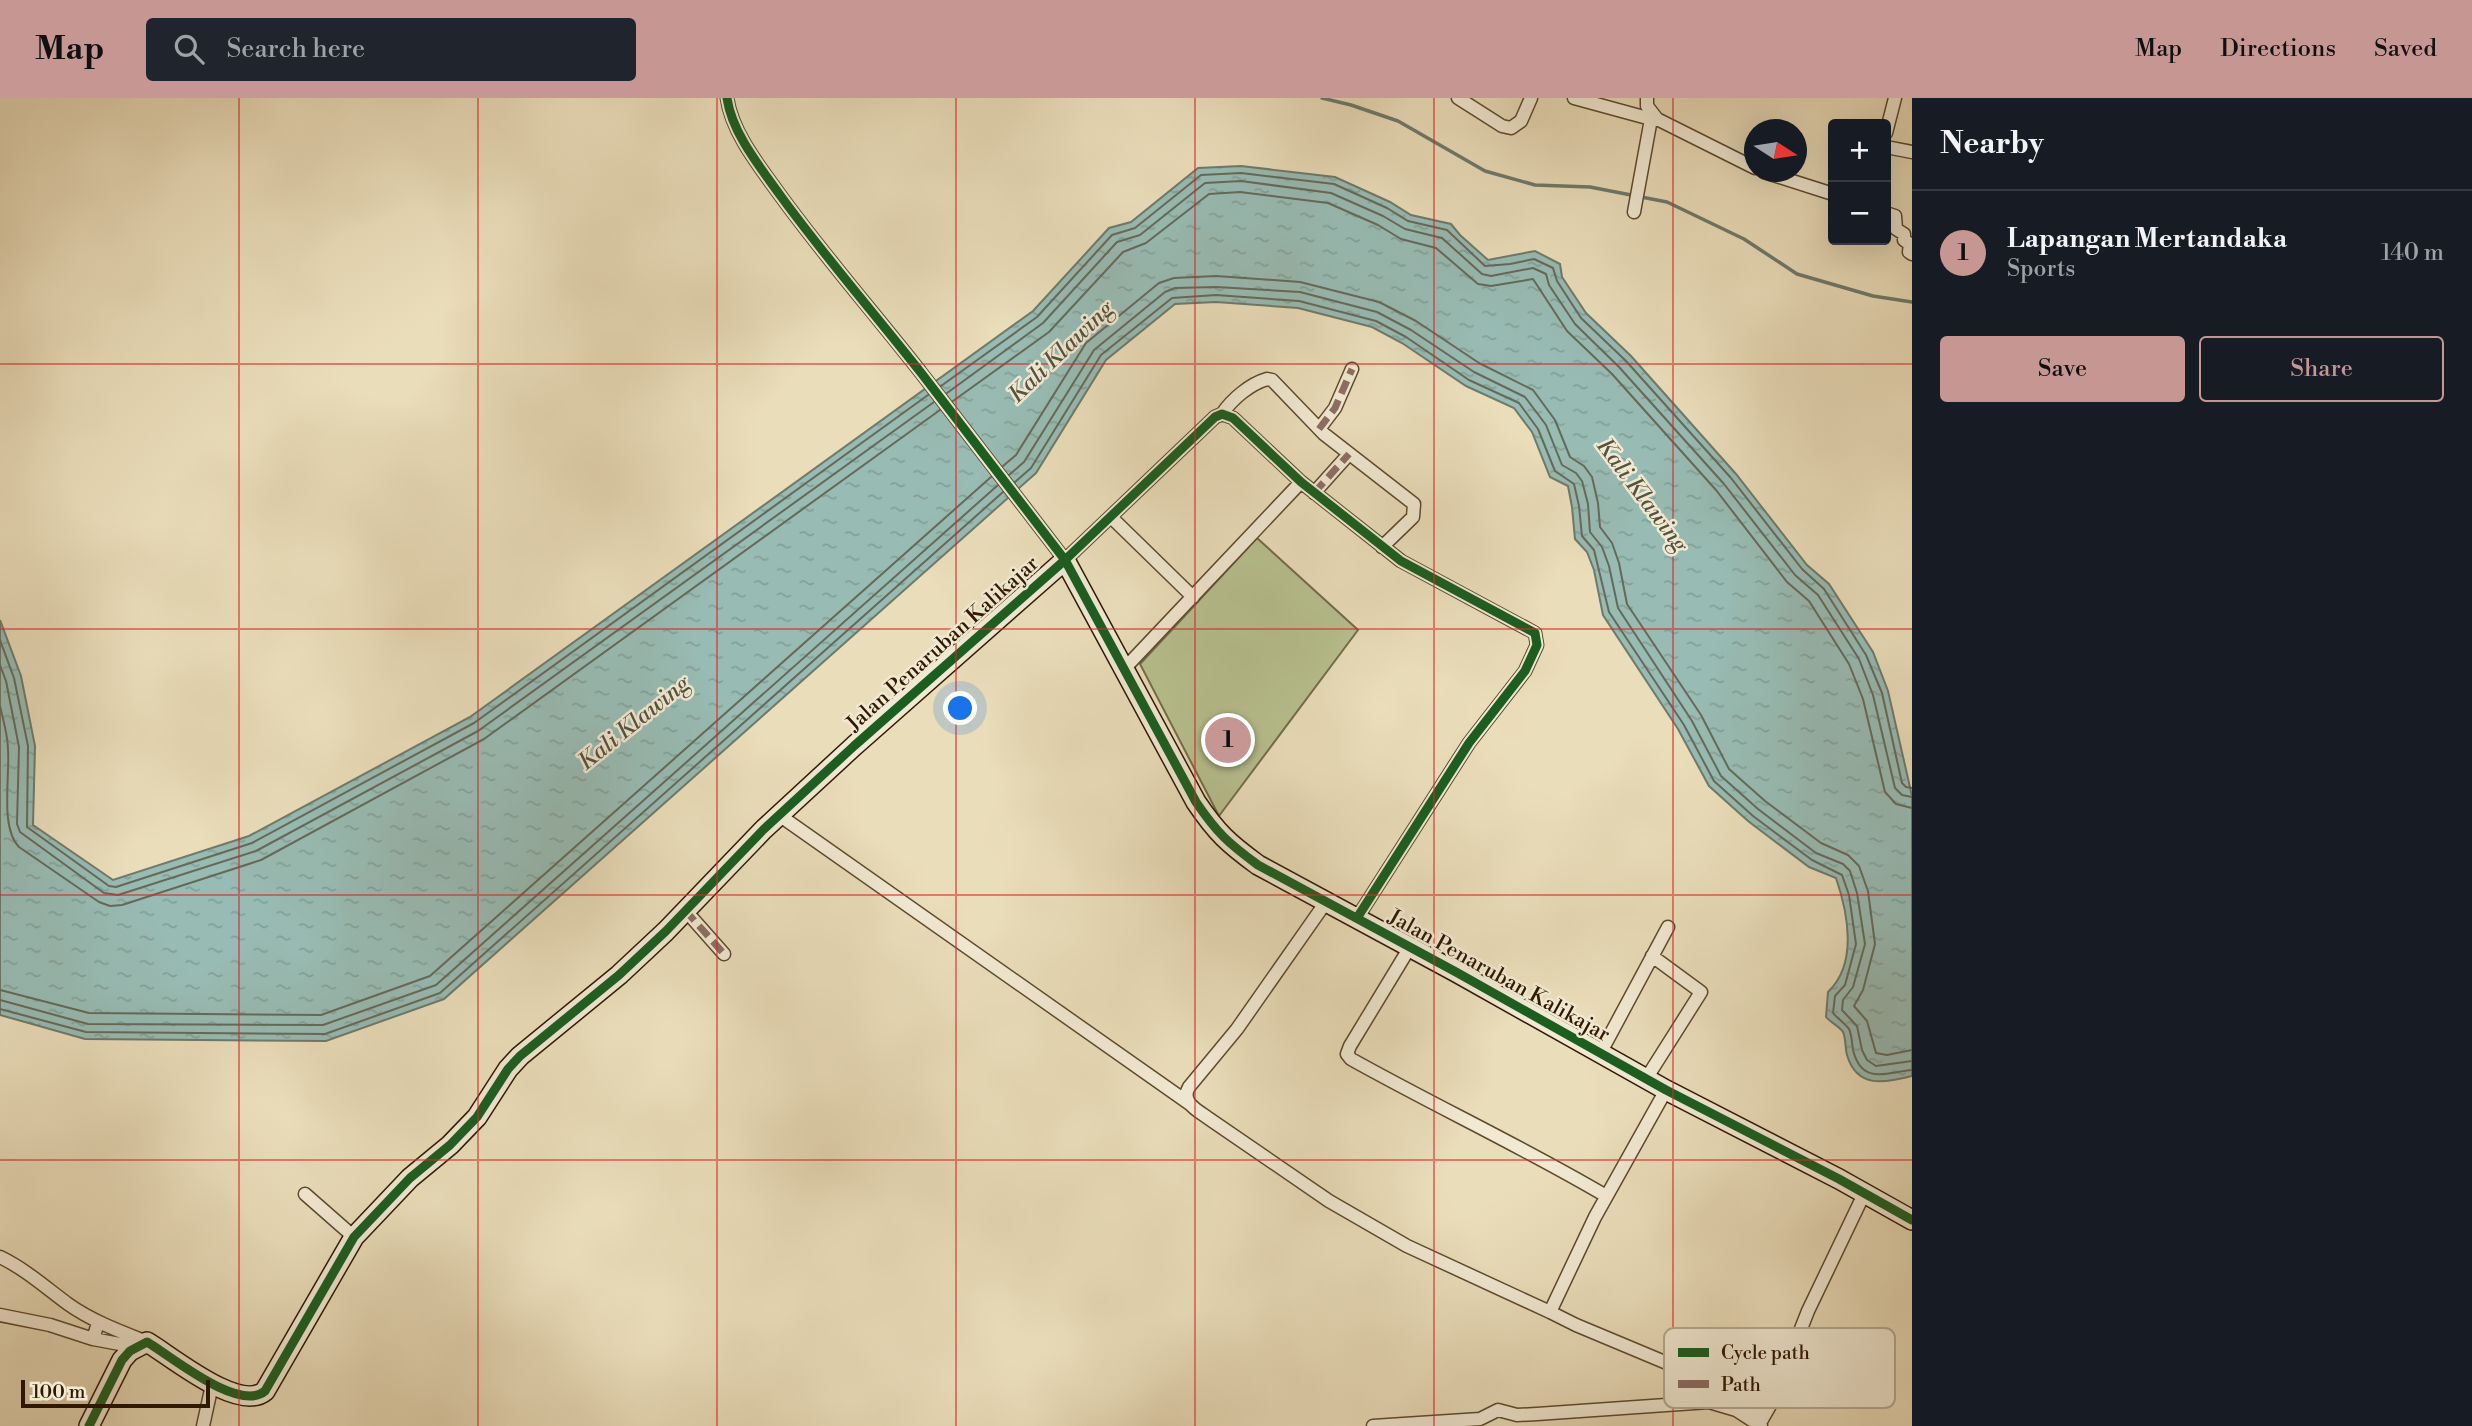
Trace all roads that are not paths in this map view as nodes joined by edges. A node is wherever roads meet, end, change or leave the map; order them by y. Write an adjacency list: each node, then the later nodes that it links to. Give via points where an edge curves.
1 (727, 98): 25 (street, via 760,168)
2 (1458, 98): 3 (street, via 1511,128 1521,121)
3 (1531, 98)
4 (1574, 98): 7 (street)
5 (1647, 98): 7 (street)
6 (1895, 98): 8 (street)
7 (1654, 119): 11 (street); 14 (street)
8 (1890, 119)
9 (1891, 148): 10 (street)
10 (1912, 152)
11 (1744, 163)
12 (1796, 182): 13 (street)
13 (1828, 192)
14 (1634, 212)
15 (1891, 214): 16 (street)
16 (1912, 254)
17 (1352, 369): 19 (street, via 1335,408)
18 (1222, 414): 19 (street, via 1233,400 1267,379); 21 (street, via 1233,418); 23 (street)
19 (1319, 429): 20 (street)
20 (1349, 454): 22 (street); 24 (street, via 1415,504 1413,517)
21 (1301, 482): 22 (street); 26 (street)
22 (1314, 493): 24 (street)
23 (1111, 517): 25 (street); 26 (street)
24 (1382, 547): 31 (street, via 1416,571 1528,628 1537,639 1525,671 1461,754)
25 (1065, 560): 27 (street, Jalan Penaruban Kalikajar); 28 (street, Jalan Penaruban Kalikajar)
26 (1193, 597): 27 (street)
27 (1125, 668): 29 (street, Jalan Penaruban Kalikajar, via 1215,831 1258,865)
28 (779, 815): 30 (street, Jalan Penaruban Kalikajar); 39 (street)
29 (1326, 902): 31 (street, Jalan Penaruban Kalikajar); 39 (street, via 1237,1029 1189,1087)
30 (685, 910): 34 (street); 44 (street, Jalan Penaruban Kalikajar, via 619,975 520,1056 468,1126)
31 (1357, 918): 33 (street, Jalan Penaruban Kalikajar)
32 (1668, 927): 35 (street)
33 (1410, 947): 36 (street, Jalan Penaruban Kalikajar); 42 (street, via 1347,1054)
34 (724, 954)
35 (1652, 956): 36 (street); 37 (street, via 1701,992)
36 (1601, 1052): 37 (street, Jalan Penaruban Kalikajar)
37 (1646, 1079): 38 (street, Jalan Penaruban Kalikajar)
38 (1666, 1090): 41 (street, Jalan Penaruban Kalikajar); 42 (street)
39 (1189, 1104): 46 (street, via 1329,1201 1396,1240)
40 (305, 1194): 44 (street)
41 (1864, 1194): 43 (street, Jalan Penaruban Kalikajar); 49 (street)
42 (1606, 1196): 46 (street)
43 (1912, 1220)
44 (354, 1237): 53 (street, Jalan Penaruban Kalikajar, via 265,1391 249,1398)
45 (0, 1257): 48 (street)
46 (1550, 1312): 52 (street)
47 (0, 1315): 50 (street)
48 (98, 1323): 50 (street); 51 (street)
49 (1801, 1328)
50 (93, 1339): 51 (street)
51 (141, 1344): 53 (street, Jalan Penaruban Kalikajar); 58 (street, via 113,1373)
52 (1664, 1362)
53 (212, 1385): 59 (street)
54 (1664, 1405): 60 (street, via 1517,1415 1498,1410 1480,1419)
55 (1729, 1408): 57 (street)
56 (1740, 1408): 57 (street)
57 (1761, 1422)
58 (89, 1426)
59 (203, 1426)
60 (1373, 1426)

